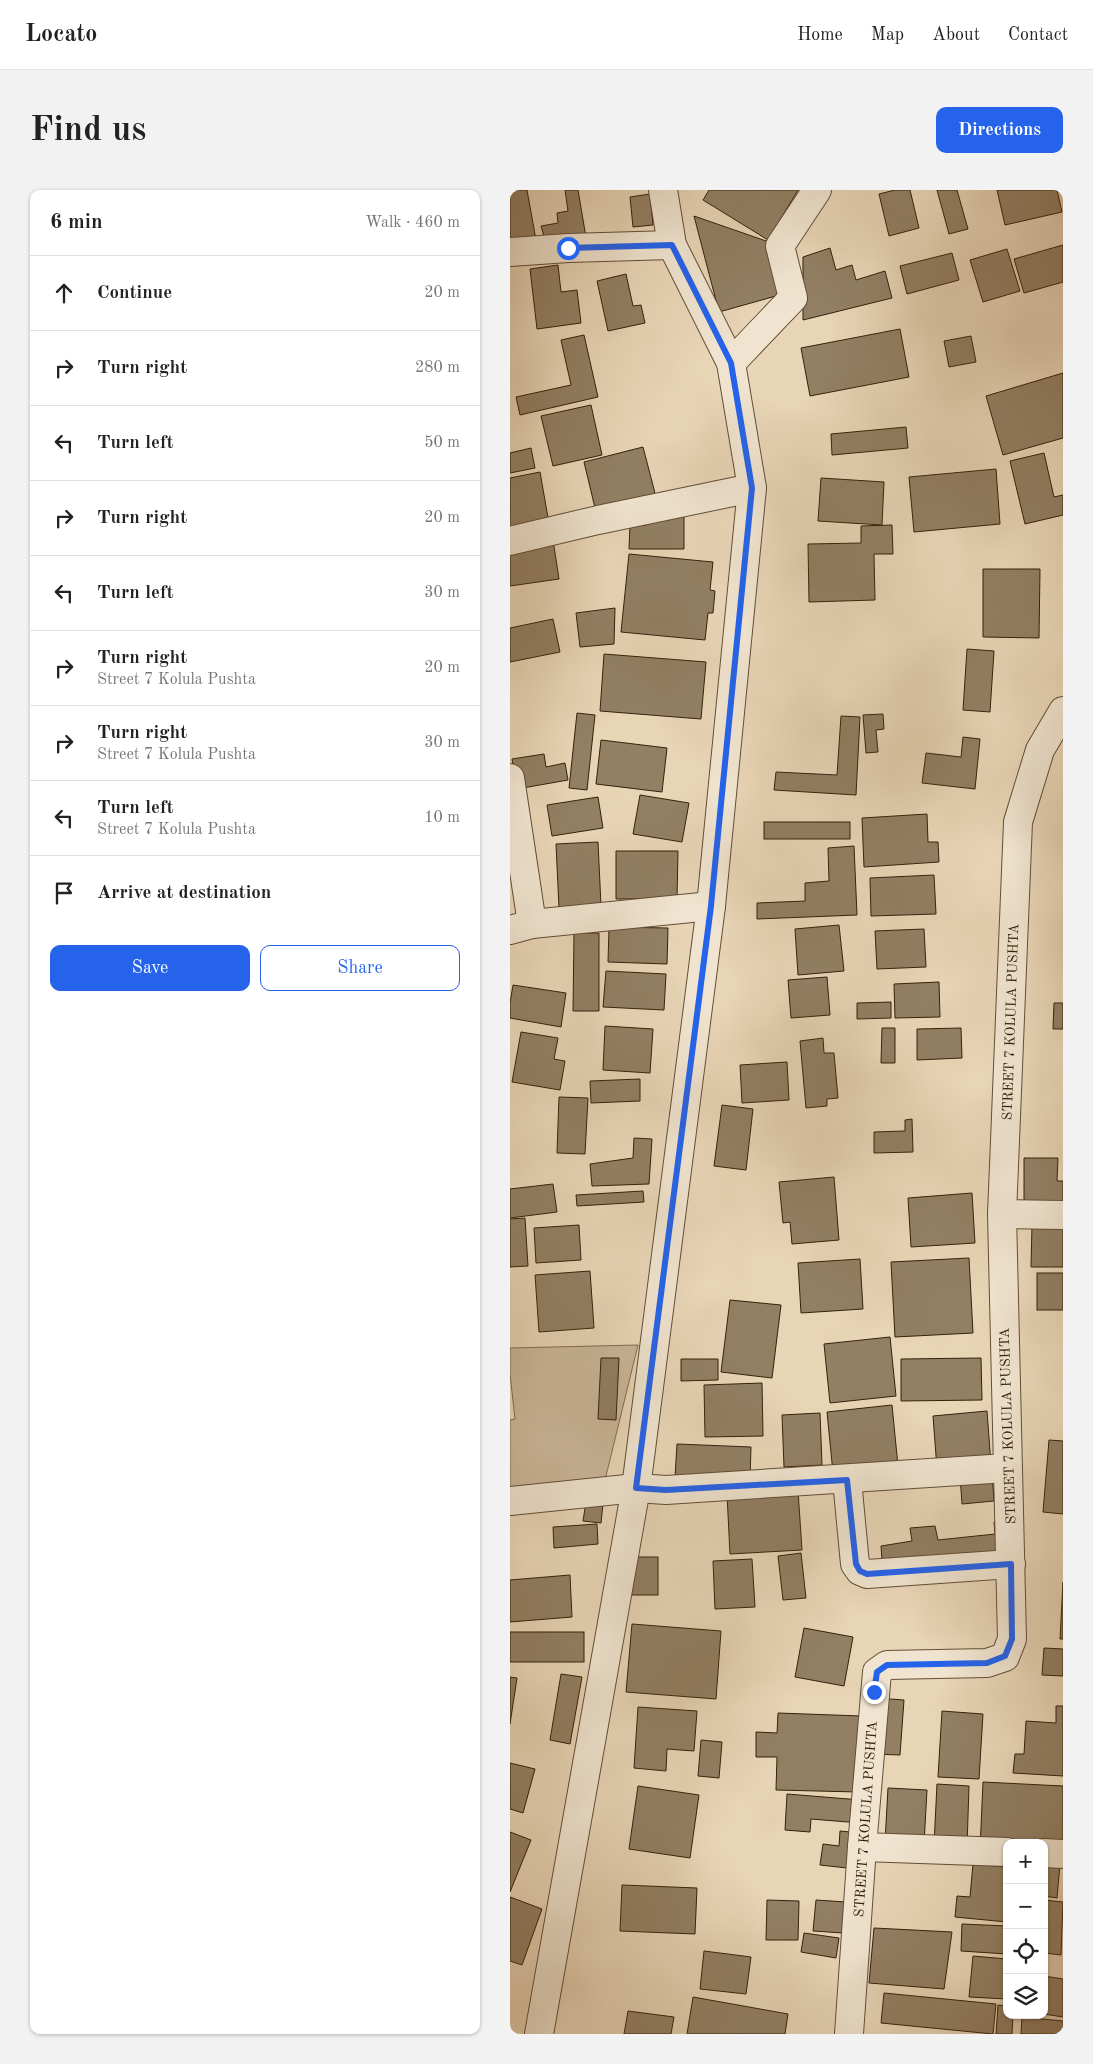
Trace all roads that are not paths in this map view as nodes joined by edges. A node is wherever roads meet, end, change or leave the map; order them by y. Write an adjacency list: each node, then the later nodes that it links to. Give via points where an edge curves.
1 (663, 190): 3 (street)
2 (817, 190): 5 (street, via 780,246 794,298)
3 (672, 245): 4 (street); 5 (street)
4 (510, 252)
5 (731, 363): 6 (street)
6 (752, 488): 7 (street); 10 (street)
7 (510, 541)
8 (1063, 711): 12 (street, STREET 7 KOLULA PUSHTA, via 1040,750 1018,822)
9 (510, 778): 11 (street)
10 (711, 906): 11 (street); 16 (street)
11 (521, 927)
12 (1002, 1214): 13 (street); 14 (street, STREET 7 KOLULA PUSHTA)
13 (1063, 1215)
14 (1007, 1468): 15 (street); 18 (street, STREET 7 KOLULA PUSHTA)
15 (847, 1480): 16 (street, via 666,1490); 18 (street, via 856,1564 860,1571 867,1574)
16 (636, 1488): 17 (street); 23 (street)
17 (510, 1501)
18 (1011, 1564): 19 (street, STREET 7 KOLULA PUSHTA, via 1012,1639 1005,1656 987,1663 887,1665 877,1672)
19 (862, 1848): 20 (street); 24 (street, STREET 7 KOLULA PUSHTA)
20 (1003, 1852)
21 (1048, 1853): 22 (street)
22 (1063, 1854)
23 (539, 2034)
24 (849, 2034)

